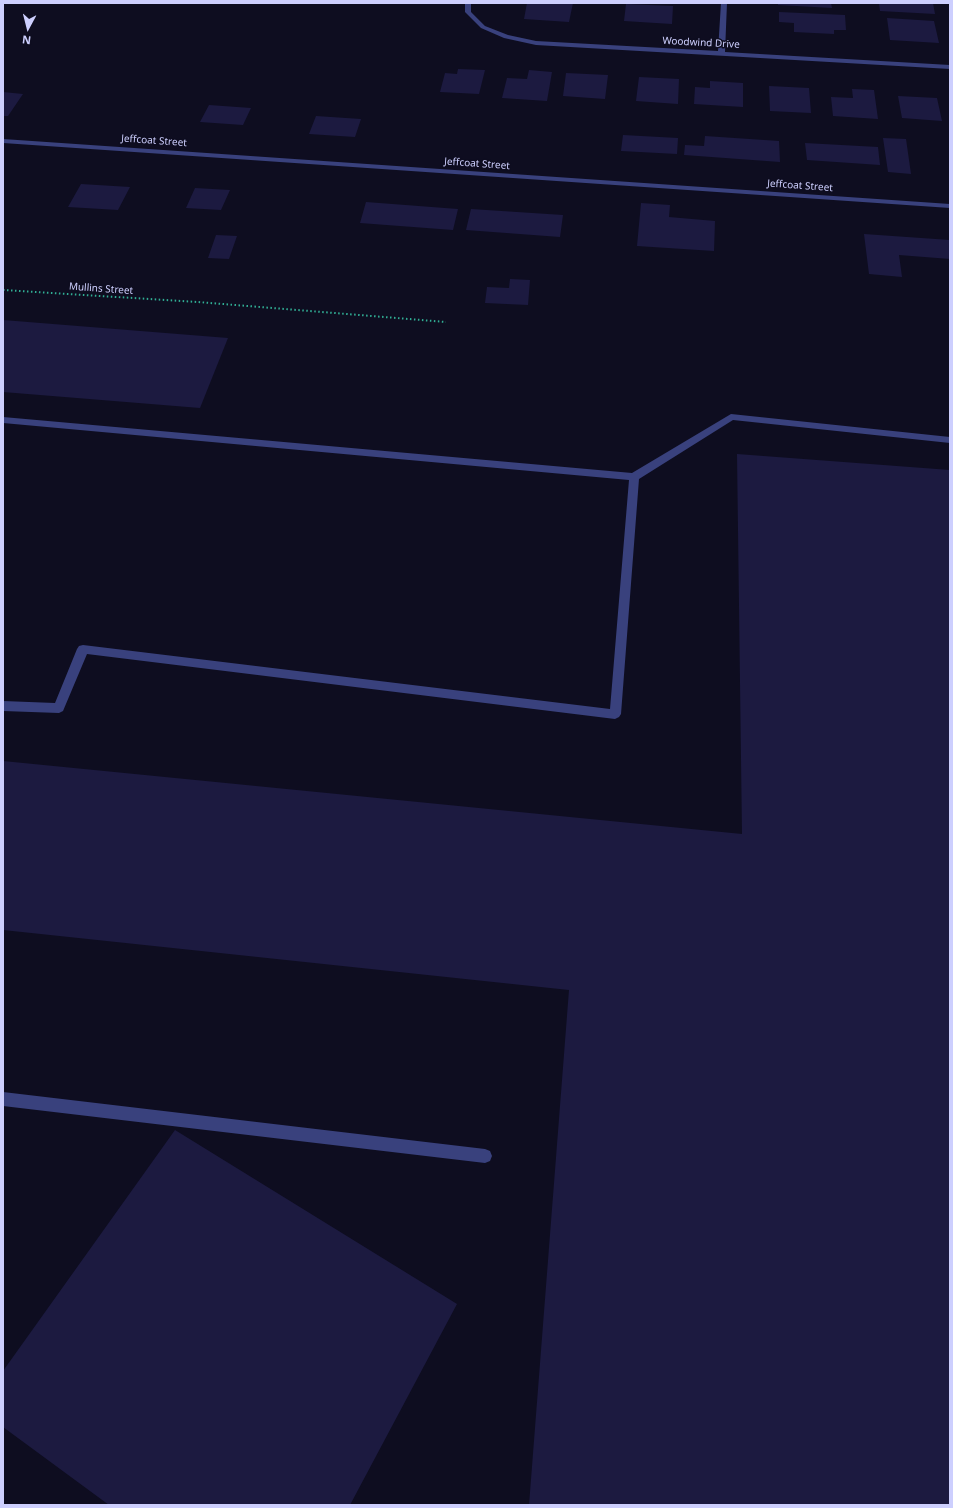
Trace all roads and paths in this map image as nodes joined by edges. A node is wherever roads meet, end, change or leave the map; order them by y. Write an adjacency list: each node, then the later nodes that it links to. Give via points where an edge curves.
1 (468, 3): 3 (street, Woodwind Drive, via 468,12 483,27 506,37 536,43)
2 (724, 3): 3 (street)
3 (721, 54): 4 (street, Woodwind Drive)
4 (950, 67)
5 (3, 141): 6 (street, Jeffcoat Street)
6 (950, 206)
7 (3, 290): 8 (path, Mullins Street, via 198,302)
8 (446, 322)
9 (3, 420): 11 (street)
10 (950, 440): 11 (street, via 731,417)
11 (634, 477): 12 (street, via 615,714 83,649 59,708)
12 (3, 706)
13 (3, 1099): 14 (street)
14 (486, 1156)

